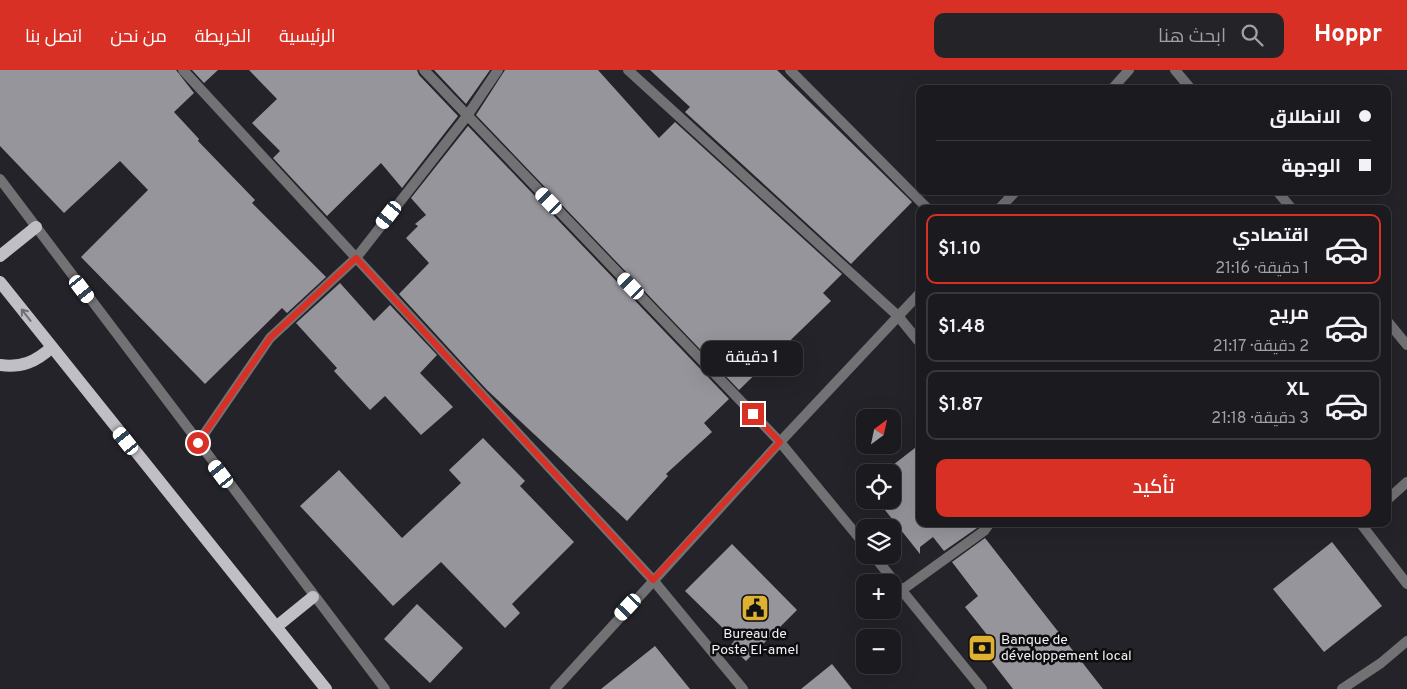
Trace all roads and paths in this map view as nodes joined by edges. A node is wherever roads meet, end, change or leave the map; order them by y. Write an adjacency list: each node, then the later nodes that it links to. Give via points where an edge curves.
1 (183, 70): 19 (street)
2 (424, 70): 10 (street)
3 (498, 70): 10 (street)
4 (628, 70): 22 (street)
5 (790, 70): 14 (street)
6 (1130, 70): 8 (street)
7 (1175, 70): 9 (street)
8 (1116, 85)
9 (1188, 85)
10 (467, 116): 19 (street); 28 (street)
11 (0, 179): 17 (street)
12 (1012, 195): 15 (street)
13 (1280, 195): 16 (street)
14 (924, 205)
15 (1003, 205)
16 (1289, 205)
17 (36, 227): 18 (main road); 29 (street)
18 (0, 256)
19 (356, 258): 29 (street, via 270,338); 36 (street)
20 (0, 282): 26 (main road, one-way to 20)
21 (916, 297): 22 (street)
22 (898, 316): 24 (street); 28 (street)
23 (1391, 326): 25 (street)
24 (916, 339)
25 (1407, 345)
26 (52, 348): 27 (main road, via 29,363); 40 (main road)
27 (0, 365)
28 (780, 442): 34 (street); 36 (street)
29 (198, 443): 39 (street)
30 (1407, 482): 31 (street)
31 (1391, 497)
32 (987, 527): 38 (street)
33 (1363, 527): 37 (street)
34 (856, 534)
35 (880, 564): 38 (street)
36 (653, 580): 44 (street); 45 (street)
37 (1407, 584)
38 (902, 590): 46 (street)
39 (313, 597): 40 (main road); 43 (street)
40 (276, 627): 42 (main road)
41 (1407, 641): 47 (street)
42 (326, 689)
43 (385, 689)
44 (555, 689)
45 (743, 689)
46 (982, 689)
47 (1342, 689)

